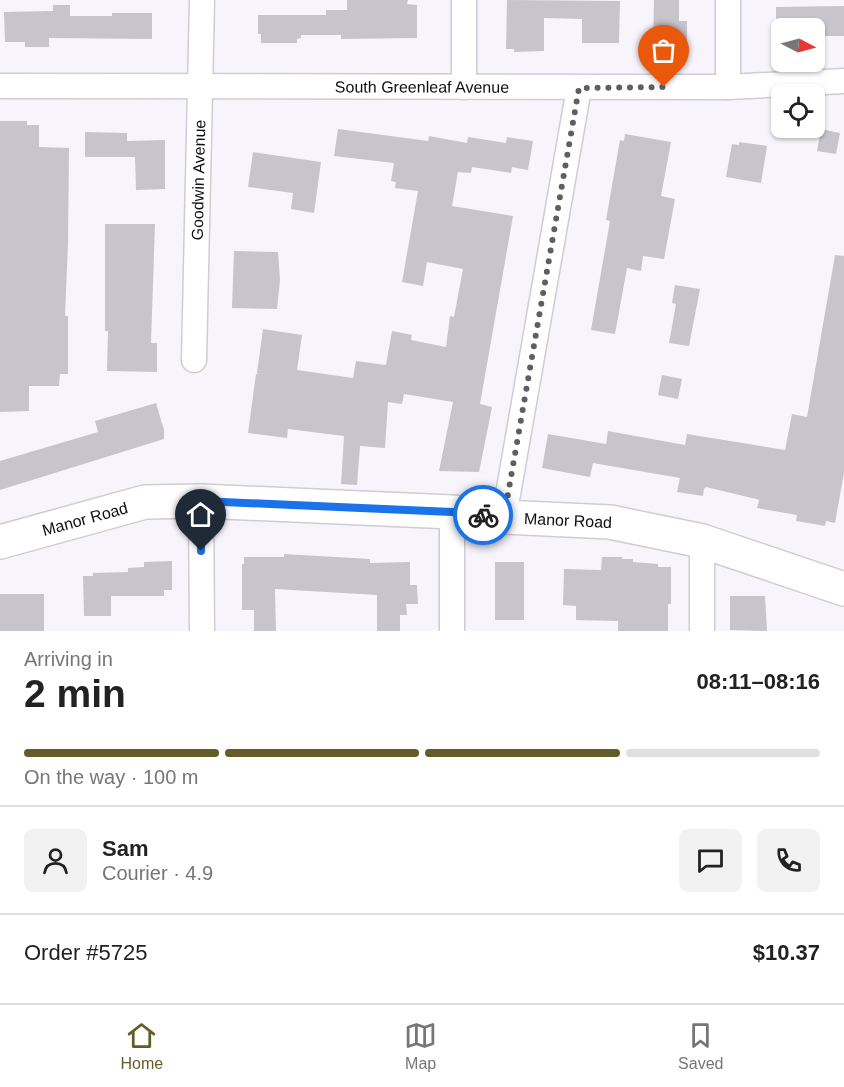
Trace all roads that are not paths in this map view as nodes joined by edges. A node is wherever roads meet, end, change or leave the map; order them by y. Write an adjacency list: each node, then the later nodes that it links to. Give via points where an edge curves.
1 (202, 0): 6 (street, Goodwin Avenue)
2 (464, 0): 7 (street)
3 (728, 0): 8 (street)
4 (844, 81): 8 (street, South Greenleaf Avenue)
5 (0, 86): 6 (street, South Greenleaf Avenue)
6 (201, 87): 7 (street, South Greenleaf Avenue); 10 (street, Goodwin Avenue)
7 (464, 87): 9 (street, South Greenleaf Avenue)
8 (728, 87): 9 (street, South Greenleaf Avenue)
9 (579, 88): 13 (street)
10 (194, 360)
11 (201, 501): 12 (street, Manor Road); 15 (street, Manor Road, via 144,502); 17 (street)
12 (452, 512): 13 (street, Manor Road); 18 (street)
13 (504, 517): 14 (street, Manor Road, via 610,522)
14 (702, 541): 16 (street, Manor Road); 19 (street)
15 (0, 542)
16 (844, 589)
17 (202, 631)
18 (452, 631)
19 (702, 631)

